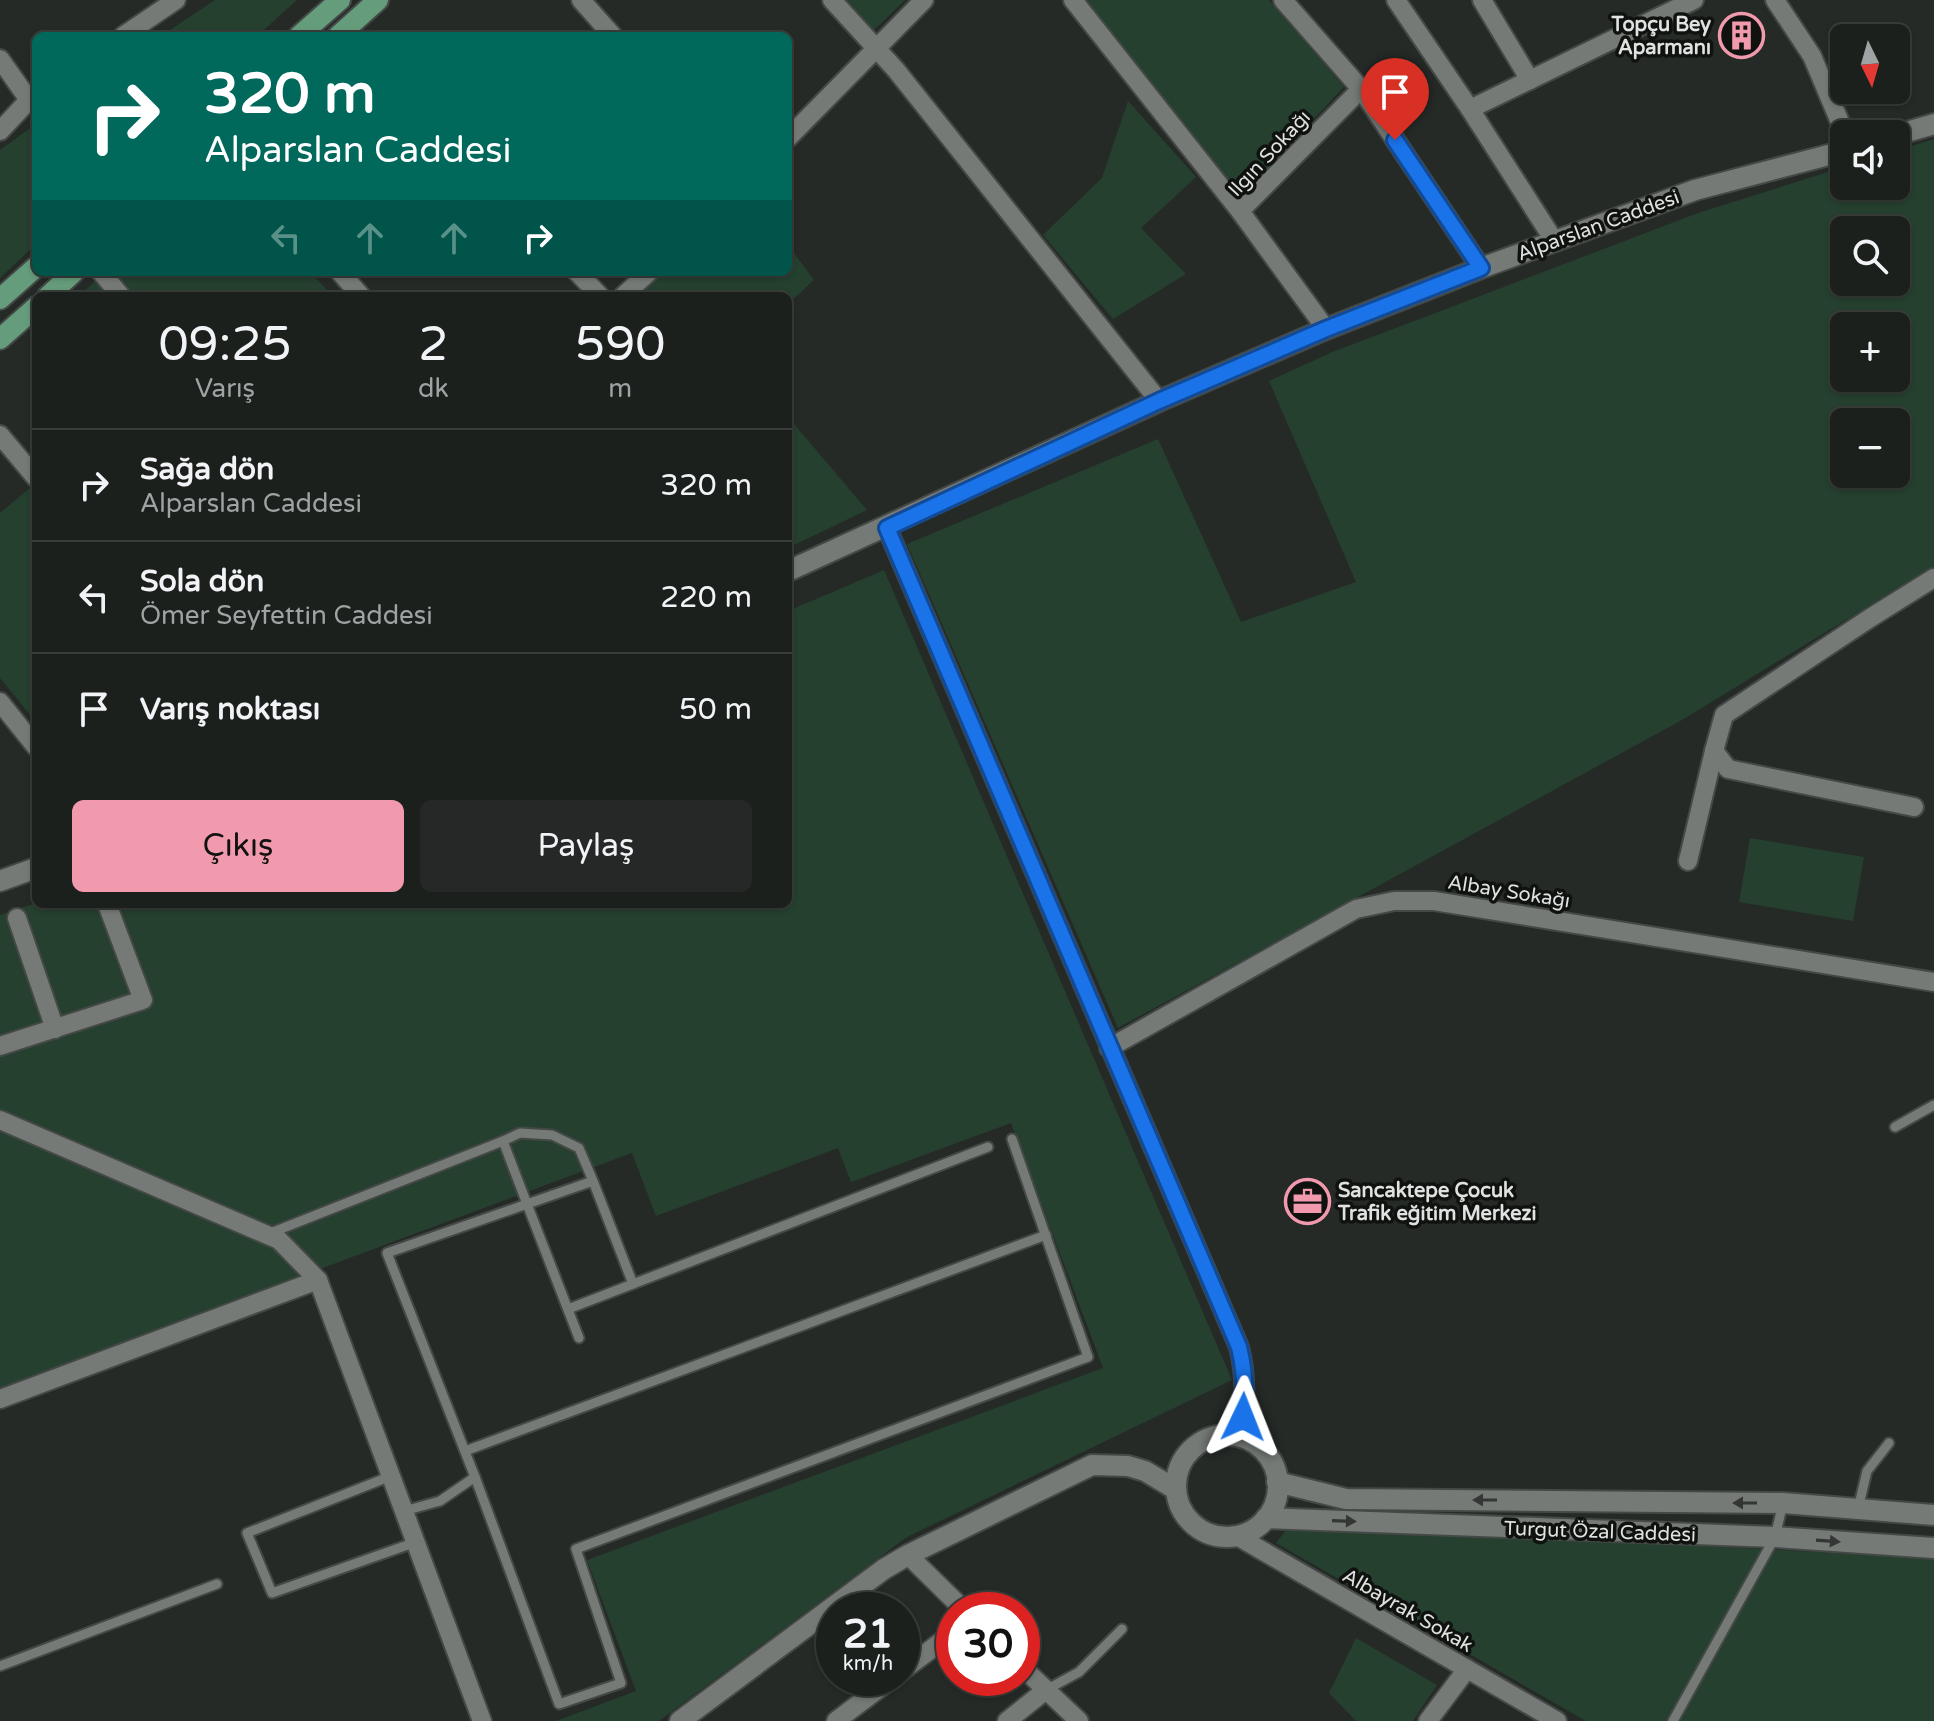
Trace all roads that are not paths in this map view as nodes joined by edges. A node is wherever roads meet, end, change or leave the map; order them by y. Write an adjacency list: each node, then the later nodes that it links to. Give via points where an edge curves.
1 (176, 0): 13 (street)
2 (340, 0): 14 (main road)
3 (378, 0): 15 (main road)
4 (581, 0): 16 (street)
5 (832, 0): 17 (street)
6 (924, 0): 17 (street)
7 (1073, 0): 29 (street)
8 (1283, 0): 20 (street)
9 (1396, 0): 22 (street)
10 (1482, 0): 19 (street)
11 (1775, 0): 23 (street, via 1812,56)
12 (1683, 2): 19 (street)
13 (129, 32)
14 (304, 32)
15 (348, 32)
16 (609, 32)
17 (876, 48): 27 (street); 47 (street)
18 (0, 59): 21 (street)
19 (1530, 80): 22 (street)
20 (1361, 89): 29 (street, Ilgın Sokağı); 31 (street)
21 (32, 97): 25 (street)
22 (1470, 109): 30 (street)
23 (1839, 120)
24 (1934, 124): 26 (street)
25 (0, 131)
26 (1910, 131)
27 (792, 134)
28 (1830, 155): 30 (street, Alparslan Caddesi, via 1695,190)
29 (1240, 211): 45 (street, Ilgın Sokağı)
30 (1555, 242): 31 (street, Alparslan Caddesi)
31 (1481, 268): 45 (street, Alparslan Caddesi)
32 (32, 271): 43 (main road)
33 (70, 276): 38 (main road)
34 (104, 276): 39 (street)
35 (344, 276): 40 (street)
36 (581, 276): 41 (street)
37 (645, 276): 42 (street)
38 (52, 292)
39 (118, 292)
40 (358, 292)
41 (596, 292)
42 (627, 292)
43 (0, 299)
44 (32, 311): 46 (main road)
45 (1326, 329): 47 (street, Alparslan Caddesi)
46 (0, 339)
47 (1159, 401): 50 (street, Alparslan Caddesi)
48 (0, 435): 49 (street)
49 (32, 473)
50 (887, 528): 51 (street, Alparslan Caddesi); 65 (street)
51 (792, 569)
52 (1934, 578): 55 (street, via 1724,715)
53 (0, 702): 54 (street)
54 (32, 742)
55 (1714, 751): 56 (street, via 1728,769); 57 (street)
56 (1914, 807)
57 (1688, 861)
58 (32, 869): 59 (street)
59 (0, 881)
60 (108, 908): 63 (street, via 143,1000)
61 (17, 918): 63 (street)
62 (1934, 982): 65 (street, Albay Sokağı, via 1434,901 1394,901 1356,909)
63 (55, 1029): 64 (street)
64 (0, 1046)
65 (1109, 1048): 81 (street, via 1239,1347 1246,1391)
66 (1934, 1105): 68 (lane)
67 (0, 1120): 74 (street)
68 (1895, 1127)
69 (1012, 1139): 75 (lane)
70 (503, 1141): 72 (lane, via 520,1133 552,1135 579,1148); 73 (lane); 74 (lane)
71 (988, 1147): 77 (lane)
72 (593, 1181): 73 (lane); 77 (lane)
73 (527, 1204): 78 (lane); 83 (lane, via 387,1253)
74 (268, 1235): 76 (street)
75 (1046, 1235): 83 (lane); 85 (lane, via 1088,1357 576,1549 621,1683 559,1704)
76 (318, 1280): 80 (street); 84 (street)
77 (633, 1284): 78 (lane)
78 (568, 1309): 79 (lane)
79 (579, 1338)
80 (0, 1399)
81 (1239, 1437): 86 (street, via 1269,1457); 87 (street, via 1211,1437 1197,1444 1177,1472)
82 (1889, 1443): 89 (lane, via 1867,1471)
83 (465, 1451): 85 (lane)
84 (391, 1476): 90 (street); 95 (lane, via 247,1533 272,1593)
85 (475, 1477): 90 (lane, via 440,1501)
86 (1277, 1482): 88 (street, Turgut Özal Caddesi, one-way to 86, via 1346,1499); 92 (street, via 1275,1504)
87 (1175, 1489): 93 (street, via 1189,1521 1219,1537); 97 (street, via 1128,1466 1092,1465)
88 (1783, 1503): 89 (street, Turgut Özal Caddesi); 94 (lane)
89 (1858, 1509): 91 (street, Turgut Özal Caddesi)
90 (404, 1511): 95 (street)
91 (1934, 1515)
92 (1266, 1518): 93 (street); 94 (street, Turgut Özal Caddesi, one-way to 94)
93 (1237, 1536): 102 (street, Albayrak Sokak)
94 (1775, 1537): 96 (street, Turgut Özal Caddesi, one-way to 96); 113 (lane)
95 (416, 1542): 106 (street)
96 (1934, 1548)
97 (908, 1555): 99 (street); 107 (street)
98 (217, 1584): 101 (lane)
99 (946, 1592)
100 (1122, 1629): 104 (lane, via 1079,1672)
101 (0, 1666)
102 (1467, 1669): 111 (street); 112 (street, Albayrak Sokak)
103 (1040, 1684): 104 (street)
104 (1046, 1690): 109 (street); 110 (street)
105 (869, 1696): 108 (street)
106 (482, 1721)
107 (680, 1721)
108 (836, 1721)
109 (1007, 1721)
110 (1079, 1721)
111 (1428, 1721)
112 (1557, 1721)
113 (1673, 1721)

